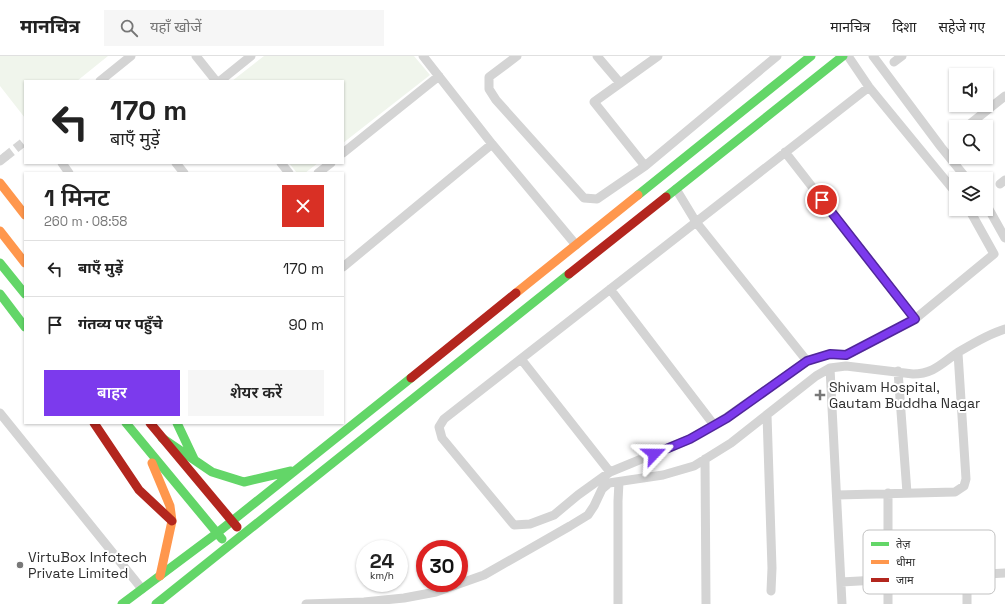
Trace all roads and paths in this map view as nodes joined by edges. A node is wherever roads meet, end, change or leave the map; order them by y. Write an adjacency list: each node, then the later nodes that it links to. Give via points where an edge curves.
1 (131, 56): 16 (street)
2 (196, 56): 17 (street)
3 (251, 56): 18 (street)
4 (423, 56): 15 (street)
5 (517, 56): 29 (street, via 488,77 489,89 584,198 597,199)
6 (597, 56): 19 (street)
7 (658, 56): 19 (street)
8 (777, 56): 29 (street)
9 (811, 56): 42 (street)
10 (843, 56): 36 (street)
11 (848, 56): 20 (street)
12 (873, 56): 33 (street)
13 (902, 56): 14 (street)
14 (894, 62)
15 (439, 76): 23 (street); 24 (street)
16 (106, 79)
17 (215, 80)
18 (221, 80)
19 (620, 83): 29 (street, via 594,102)
20 (869, 87): 25 (street); 35 (street)
21 (1005, 96): 22 (street)
22 (975, 120)
23 (492, 144): 44 (street); 47 (street)
24 (344, 152)
25 (785, 152): 40 (street); 51 (street)
26 (177, 164): 30 (street)
27 (282, 164): 31 (street)
28 (330, 164): 32 (street)
29 (645, 166)
30 (183, 172)
31 (288, 172)
32 (319, 172)
33 (961, 172)
34 (0, 183): 37 (street)
35 (949, 184)
36 (676, 189): 40 (street); 42 (street)
37 (24, 214)
38 (973, 216): 51 (street, via 994,254)
39 (993, 216): 43 (street)
40 (696, 222): 48 (street); 56 (street)
41 (0, 231): 46 (street)
42 (606, 233): 44 (street); 80 (street)
43 (1005, 238)
44 (576, 245): 70 (street)
45 (0, 262): 49 (street)
46 (24, 262)
47 (344, 266)
48 (610, 289): 55 (street); 65 (street)
49 (24, 293)
50 (0, 294): 52 (street)
51 (915, 319): 56 (street, via 846,355 830,354)
52 (24, 326)
53 (1005, 329): 54 (street, via 994,332)
54 (958, 353): 58 (street, via 924,374); 73 (street, via 966,479 964,486 955,492)
55 (521, 359): 71 (street); 71 (street, via 444,419 439,427 442,438 514,525 530,524 554,515)
56 (807, 361): 65 (street)
57 (830, 368): 58 (street, via 846,366); 60 (street); 75 (street)
58 (898, 372): 73 (street)
59 (0, 413): 87 (street)
60 (767, 414): 68 (street, via 731,443); 88 (street)
61 (95, 424): 77 (street, via 139,490)
62 (127, 424): 67 (street)
63 (151, 424): 66 (street)
64 (177, 424): 69 (street)
65 (714, 425): 71 (street, via 690,439)
66 (162, 438): 69 (street); 76 (street)
67 (147, 450): 77 (street, via 170,506); 79 (street)
68 (705, 459): 72 (street, via 694,466 663,475); 93 (street)
69 (194, 460): 70 (street, via 212,472 244,482)
70 (296, 470): 76 (street)
71 (610, 472)
72 (620, 482): 91 (street, via 609,483 602,489 588,515 484,575 436,592 404,598); 92 (street)
73 (906, 492): 74 (street)
74 (888, 493): 75 (street); 78 (street)
75 (837, 495): 86 (street)
76 (232, 520): 79 (street); 80 (street)
77 (172, 521): 84 (street)
78 (888, 530)
79 (217, 533): 81 (street); 84 (street)
80 (243, 534): 81 (street)
81 (228, 546): 90 (street)
82 (1005, 573): 83 (street)
83 (995, 574)
84 (160, 576): 87 (street)
85 (863, 581): 86 (street)
86 (841, 582): 94 (street)
87 (142, 588): 89 (street)
88 (771, 591)
89 (122, 604)
90 (156, 604)
91 (306, 604)
92 (618, 604)
93 (706, 604)
94 (842, 604)

